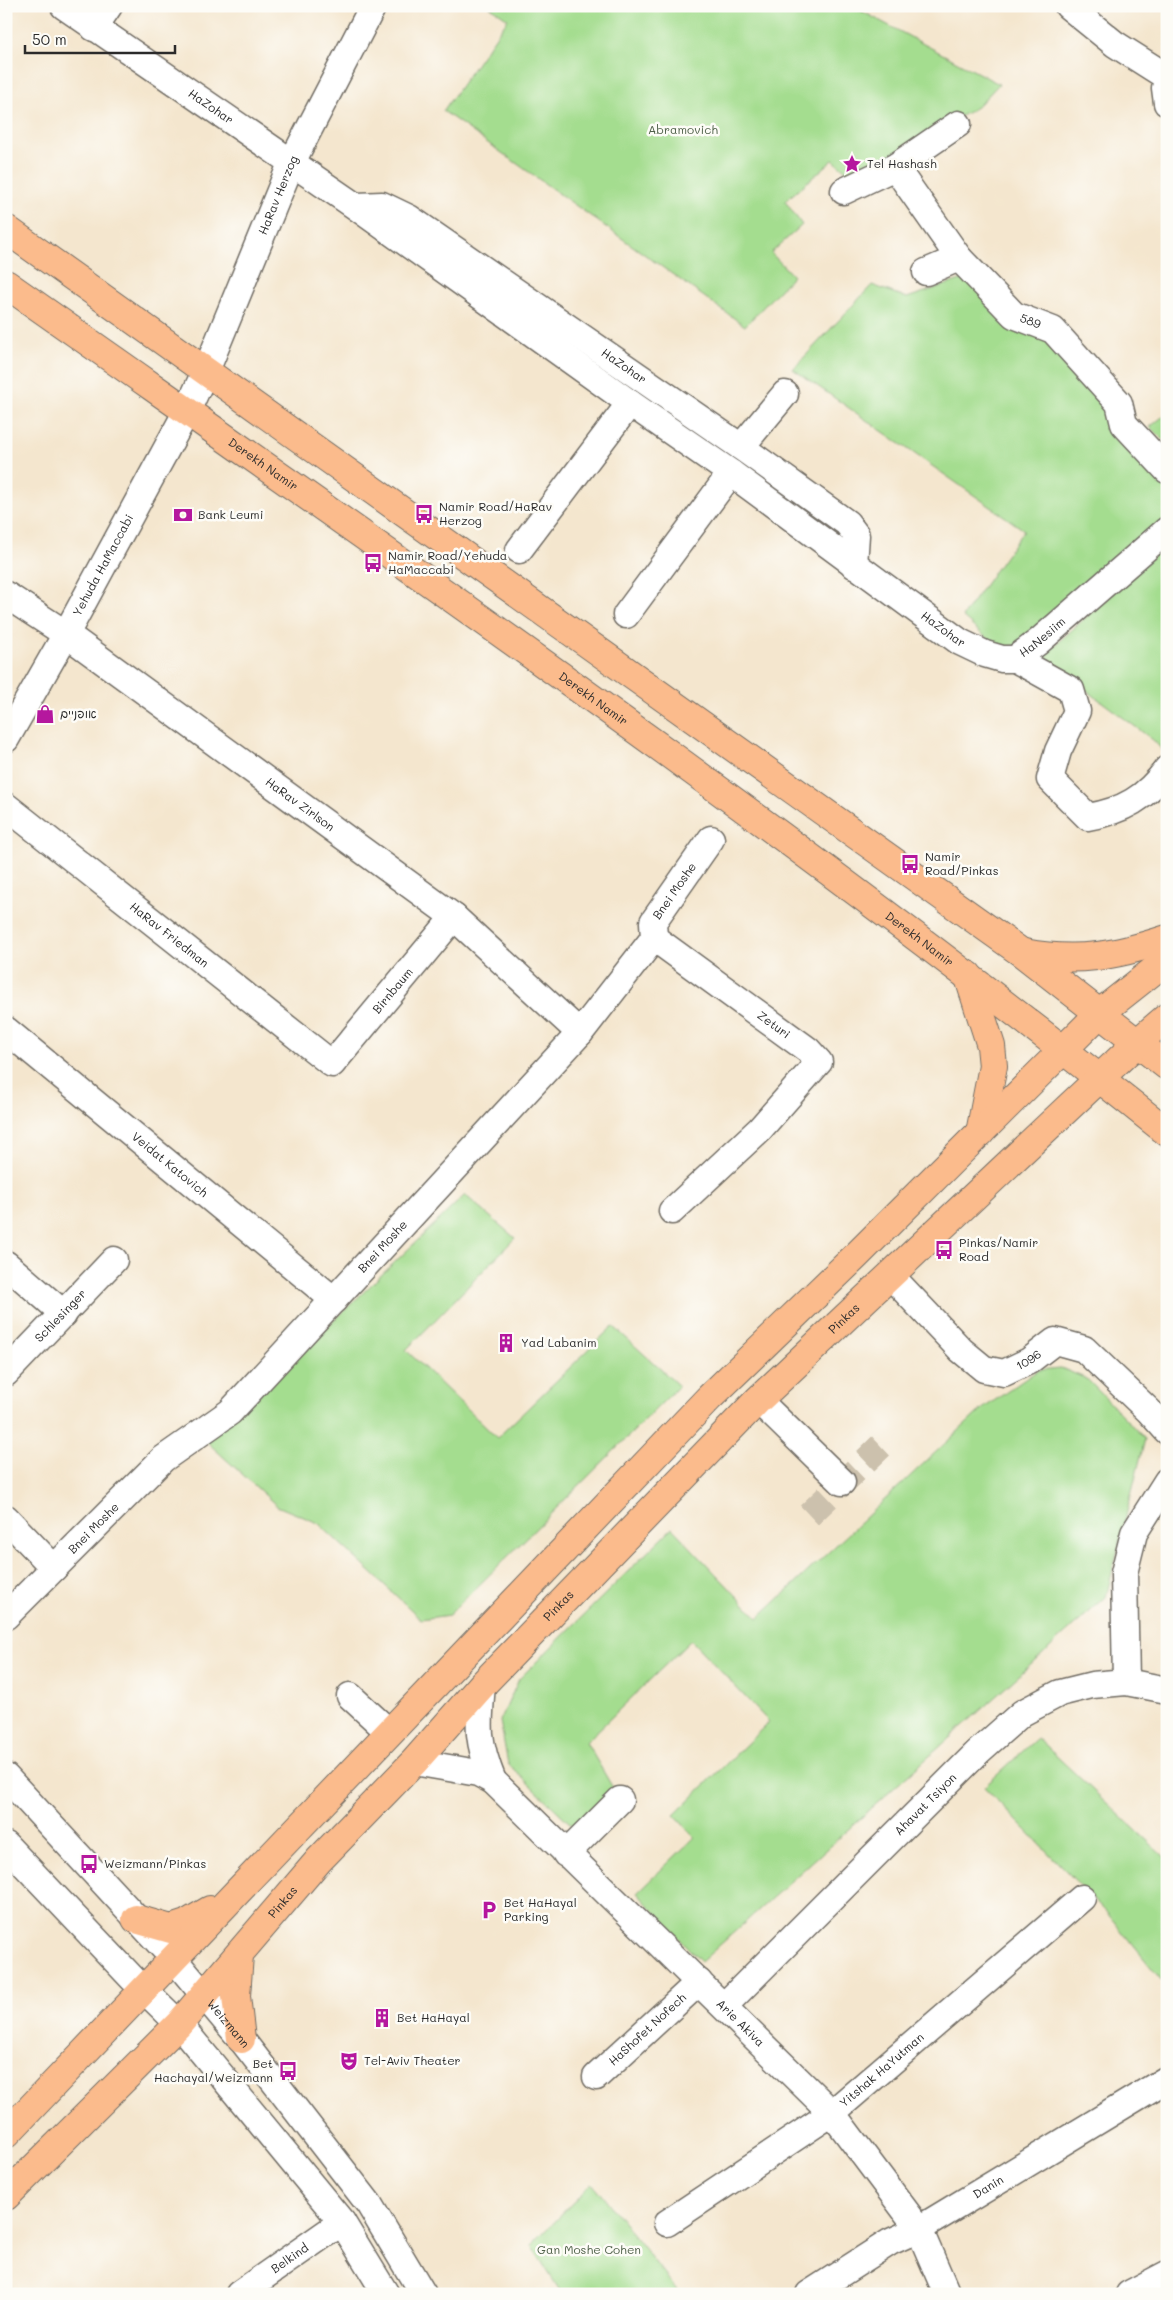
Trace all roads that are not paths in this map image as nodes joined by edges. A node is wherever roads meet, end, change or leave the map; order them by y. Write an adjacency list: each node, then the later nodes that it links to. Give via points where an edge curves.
1 (64, 6): 5 (street, HaZohar)
2 (109, 6): 5 (street)
3 (373, 6): 10 (street, HaRav Herzog)
4 (1068, 6): 6 (street, via 1115,44)
5 (94, 28): 10 (street, HaZohar)
6 (1167, 77)
7 (1167, 83): 8 (street)
8 (1167, 103)
9 (958, 124): 11 (street)
10 (291, 164): 13 (street, HaZohar); 19 (street, HaRav Herzog)
11 (895, 167): 12 (street); 15 (street, 589)
12 (844, 191)
13 (356, 206): 20 (street, HaZohar); 21 (street, HaZohar, via 382,205 409,218)
14 (6, 229): 19 (main road, Derekh Namir)
15 (959, 258): 16 (street); 22 (street, 589, via 1014,315 1053,330 1120,403 1124,424)
16 (926, 272)
17 (6, 284): 19 (main road, Derekh Namir)
18 (785, 394): 21 (street)
19 (186, 399): 29 (street, Yehuda HaMaccabi); 39 (main road, Derekh Namir); 41 (main road, Derekh Namir)
20 (630, 403): 23 (street, HaZohar); 25 (street)
21 (741, 447): 26 (street, HaZohar, via 847,523 856,535)
22 (1167, 470)
23 (731, 473): 26 (street, HaZohar); 28 (street)
24 (1167, 530): 30 (street, HaNesiim)
25 (520, 550)
26 (854, 565): 30 (street, HaZohar, via 960,642 1002,659)
27 (6, 594): 29 (street, HaRav Zirlson)
28 (626, 615)
29 (63, 632): 31 (street, Yehuda HaMaccabi); 32 (street, Yehuda HaMaccabi); 36 (street, HaRav Zirlson)
30 (1015, 659): 33 (street, HaNesiim, via 1071,690 1077,711 1058,751 1050,779 1088,817 1114,813 1148,791)
31 (6, 720)
32 (6, 739)
33 (1167, 769)
34 (6, 806): 48 (street, HaRav Friedman)
35 (711, 840): 37 (street, Bnei Moshe, via 653,922)
36 (454, 918): 45 (street, HaRav Zirlson); 48 (street, Birnbaum)
37 (654, 938): 45 (street, Bnei Moshe); 53 (street, Zeturi, via 808,1050 819,1062 760,1129)
38 (1167, 939): 39 (main road, via 1092,958 1056,959)
39 (1022, 953): 42 (main road, Derekh Namir)
40 (1167, 960): 42 (main road)
41 (968, 975): 47 (main road, Derekh Namir); 52 (main road, via 991,1046 993,1066)
42 (1100, 1013): 46 (main road, Derekh Namir); 47 (main road)
43 (1167, 1017): 46 (main road, Pinkas)
44 (6, 1030): 57 (street, Veidat Katovich)
45 (580, 1033): 57 (street, Bnei Moshe)
46 (1138, 1042): 49 (main road, Derekh Namir); 50 (main road, Pinkas)
47 (1062, 1051): 50 (main road, Derekh Namir); 52 (main road)
48 (332, 1064)
49 (1167, 1066)
50 (1099, 1080): 51 (main road, Derekh Namir); 56 (main road, Pinkas)
51 (1167, 1132)
52 (980, 1133): 71 (main road, via 709,1398)
53 (672, 1211)
54 (114, 1260): 58 (street, Schlesinger)
55 (6, 1264): 58 (street)
56 (891, 1276): 60 (main road, Pinkas); 61 (street, 1096, via 961,1350 984,1368 1004,1373 1030,1361 1055,1341 1084,1349)
57 (334, 1300): 65 (street, Bnei Moshe, via 230,1412 163,1459)
58 (64, 1314): 59 (street, Schlesinger)
59 (6, 1374)
60 (758, 1400): 63 (street); 68 (main road, Pinkas)
61 (1167, 1432)
62 (1167, 1481): 67 (street, via 1134,1533 1124,1573)
63 (842, 1482)
64 (6, 1518): 65 (street)
65 (54, 1568): 66 (street, Bnei Moshe)
66 (6, 1616)
67 (1126, 1682): 69 (street, Ahavat Tsiyon); 86 (street, Ahavat Tsiyon, via 1092,1685 1060,1693 1022,1713 978,1752)
68 (482, 1685): 72 (main road, Pinkas); 74 (street, Arie Akiva, via 479,1742)
69 (1167, 1690)
70 (350, 1696): 71 (street)
71 (389, 1732): 78 (main road)
72 (414, 1762): 74 (street, Arie Akiva, via 478,1774); 81 (main road, Pinkas, via 319,1860)
73 (6, 1777): 80 (street, Weizmann)
74 (493, 1781): 77 (street, Arie Akiva)
75 (620, 1800): 77 (street)
76 (6, 1845): 84 (street)
77 (566, 1854): 83 (street, Arie Akiva)
78 (234, 1894): 80 (main road, via 186,1924 171,1929); 82 (main road)
79 (1082, 1898): 91 (street, Yitshak HaYutman)
80 (136, 1919): 82 (street, Weizmann)
81 (239, 1955): 85 (main road, Pinkas); 88 (main road, via 236,1996)
82 (173, 1958): 84 (main road); 85 (street, Weizmann)
83 (698, 1982): 86 (street, Arie Akiva); 89 (street, HaShofet Nofech)
84 (144, 1990): 87 (street); 92 (main road)
85 (205, 1995): 87 (main road, Pinkas); 88 (street, Weizmann)
86 (724, 2006): 91 (street, Arie Akiva)
87 (179, 2024): 93 (main road, Pinkas); 94 (street)
88 (241, 2039): 100 (street, Weizmann, via 369,2204)
89 (596, 2077)
90 (1167, 2079): 96 (street, Danin)
91 (832, 2113): 95 (street, Yitshak HaYutman); 96 (street, Arie Akiva)
92 (6, 2134)
93 (6, 2196)
94 (342, 2222): 98 (street, Belkind); 99 (street)
95 (667, 2222)
96 (919, 2229): 101 (street, Danin, via 890,2242); 102 (street, Arie Akiva)
97 (1167, 2274): 103 (street)
98 (239, 2294)
99 (386, 2294)
100 (423, 2294)
101 (809, 2294)
102 (946, 2294)
103 (1129, 2294)

